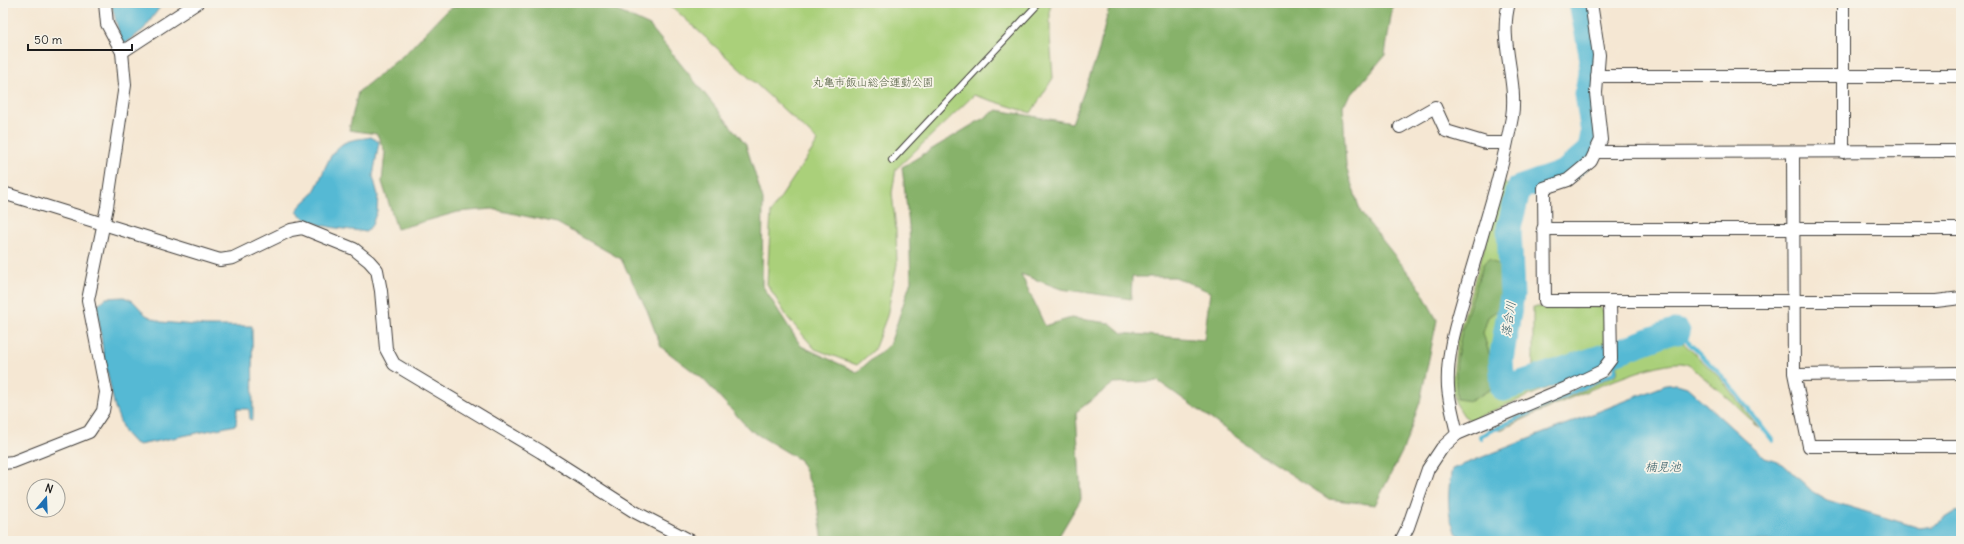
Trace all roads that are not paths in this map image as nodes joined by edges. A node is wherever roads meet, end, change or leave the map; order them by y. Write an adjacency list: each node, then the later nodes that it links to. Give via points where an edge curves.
1 (105, 3): 7 (street, via 108,24)
2 (197, 3): 7 (street)
3 (1039, 3): 17 (lane)
4 (1509, 3): 12 (street, via 1504,30 1512,85 1512,115)
5 (1591, 3): 8 (street, via 1599,55)
6 (1843, 3): 9 (street)
7 (122, 52): 19 (street, via 126,85)
8 (1597, 76): 9 (street); 14 (street, via 1596,93 1601,140)
9 (1843, 76): 10 (street); 16 (street)
10 (1961, 76)
11 (1400, 127): 12 (street, via 1435,107 1446,131 1486,143)
12 (1505, 143): 28 (street, via 1453,338 1448,386)
13 (1961, 151): 16 (street)
14 (1595, 152): 15 (street); 20 (street, via 1592,162 1568,180 1544,188)
15 (1793, 152): 16 (street); 21 (street)
16 (1843, 152)
17 (892, 160)
18 (3, 193): 19 (street)
19 (104, 224): 30 (street, via 88,300 106,392 103,411 89,432 13,462); 31 (street, via 220,260 233,258 291,230 302,228 354,249 377,270 386,349 394,364 635,512)
20 (1543, 229): 21 (street); 24 (street, via 1545,302)
21 (1794, 229): 22 (street); 25 (street)
22 (1961, 229)
23 (1961, 298): 25 (street, via 1936,301)
24 (1610, 301): 25 (street); 28 (street, via 1611,359 1602,371)
25 (1794, 301): 27 (street)
26 (1961, 373): 27 (street)
27 (1795, 376): 29 (street, via 1808,446)
28 (1457, 434): 32 (street, via 1442,448 1428,469)
29 (1961, 446)
30 (3, 463)
31 (691, 541)
32 (1401, 541)

